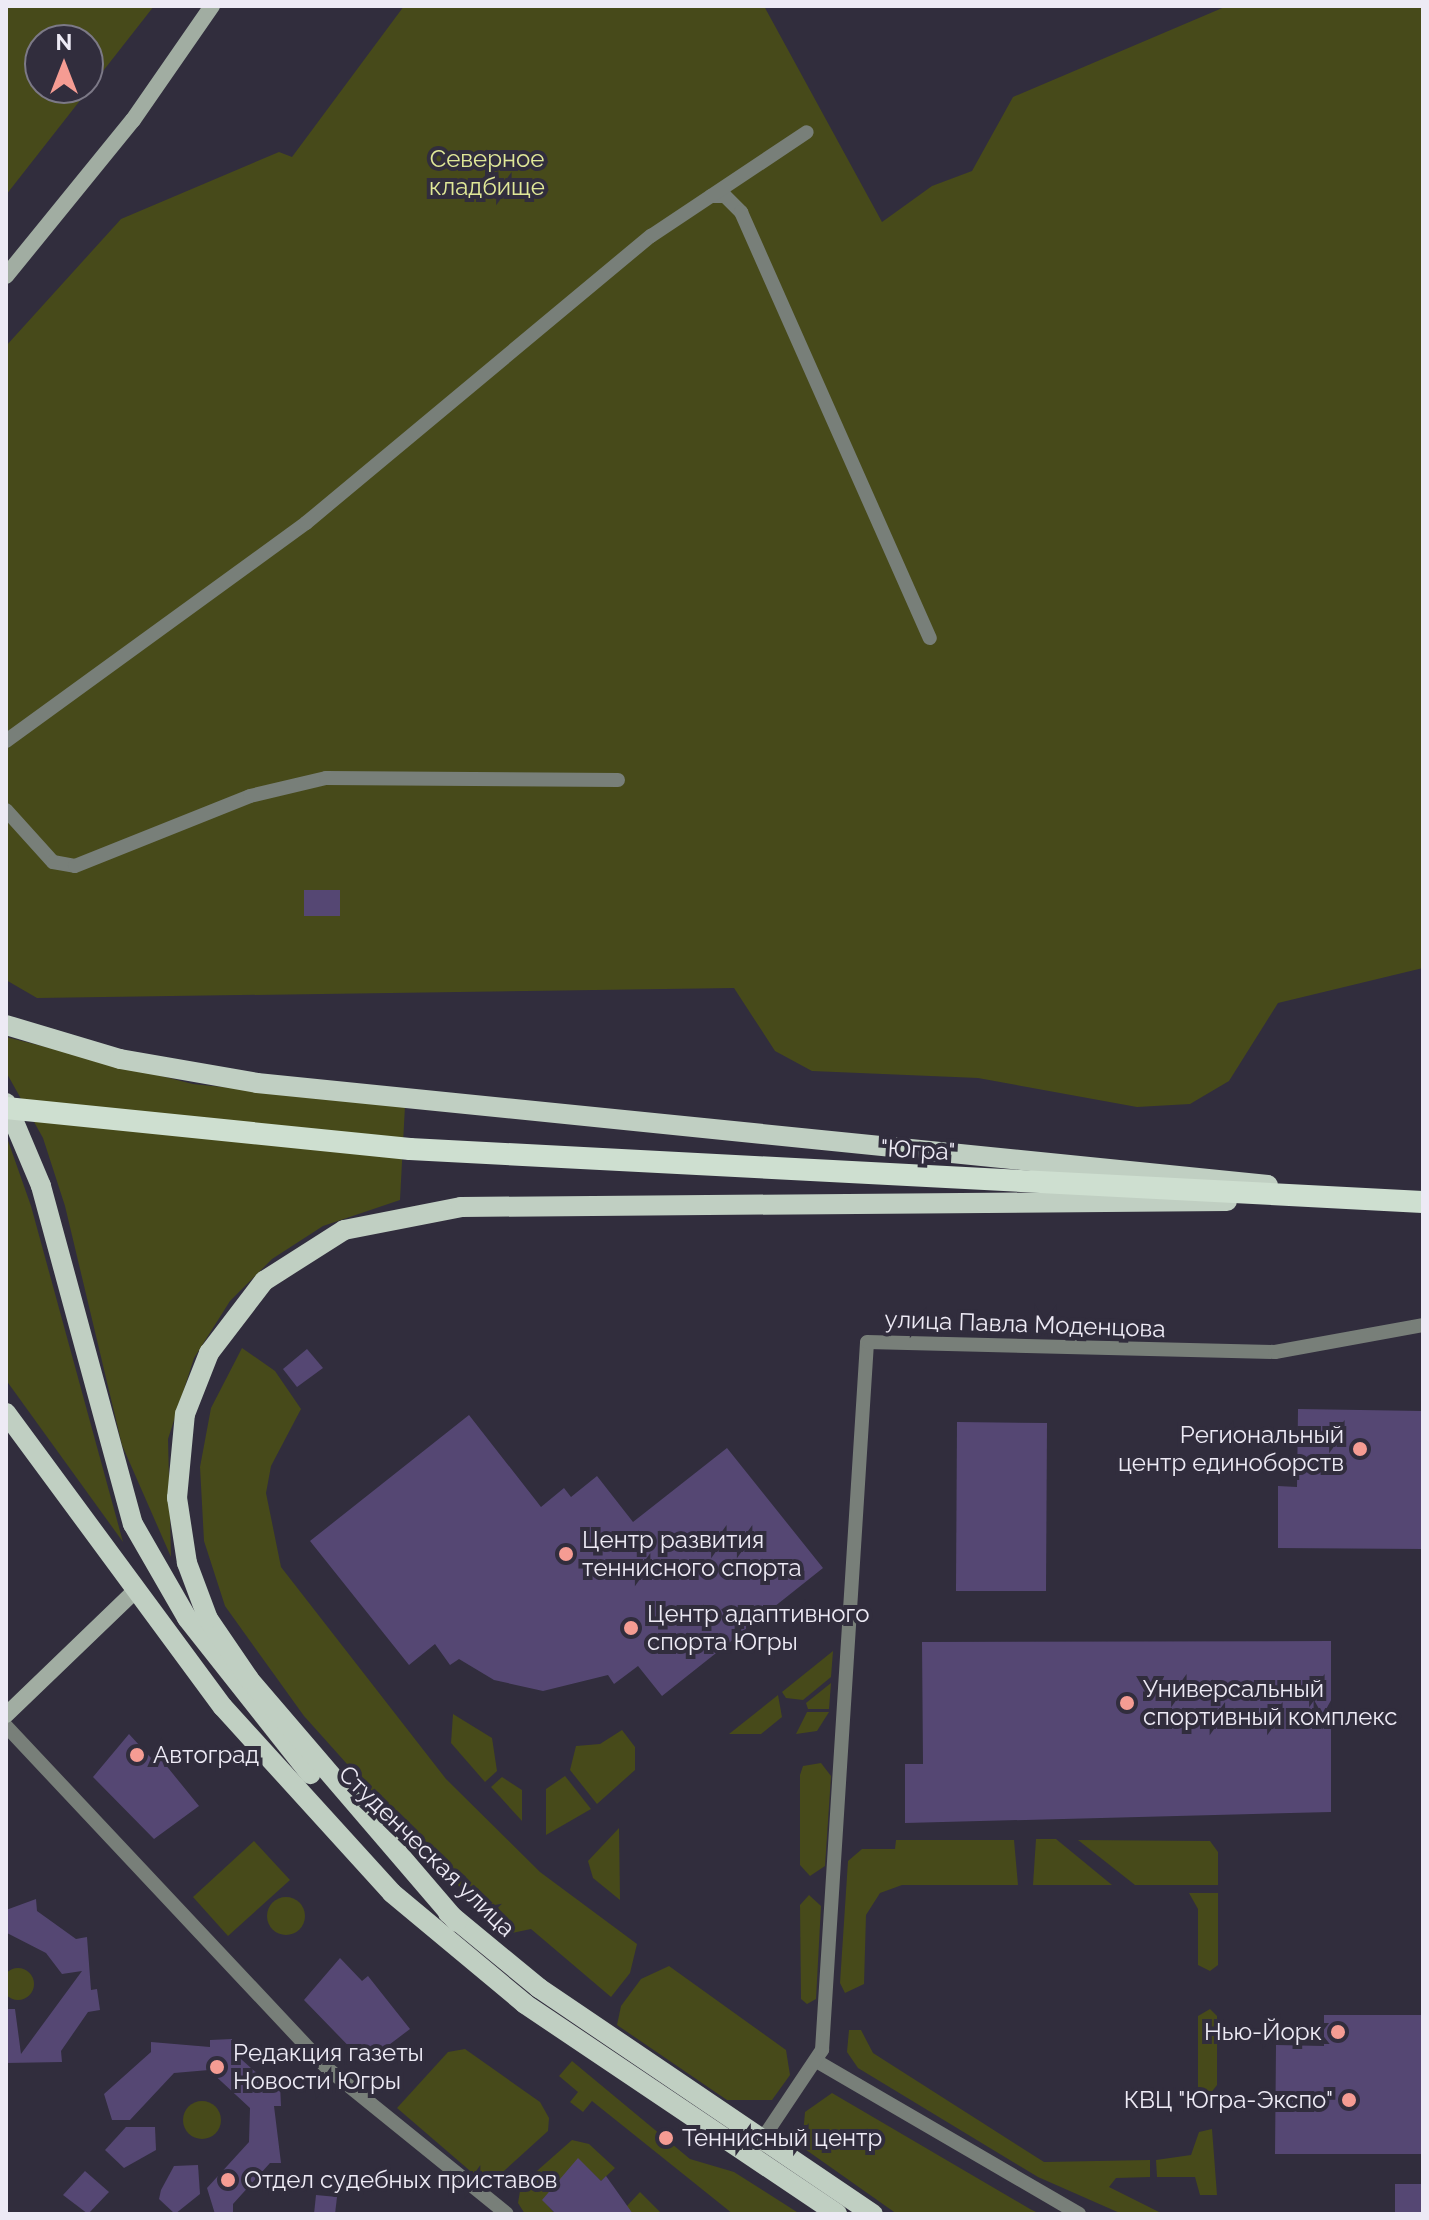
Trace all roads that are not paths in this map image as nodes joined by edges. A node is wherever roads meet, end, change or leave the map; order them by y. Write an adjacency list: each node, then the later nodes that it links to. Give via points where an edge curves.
1 (212, 6): 4 (main road, via 133,120)
2 (807, 132): 3 (street)
3 (711, 196): 5 (street, via 725,196 741,212); 6 (street, via 570,302 306,523)
4 (6, 276)
5 (930, 638)
6 (6, 741)
7 (618, 780): 8 (street, via 326,778 250,796 75,866 53,862)
8 (6, 810)
9 (6, 1025): 11 (main road, via 120,1059 257,1083 986,1152)
10 (6, 1106): 11 (highway, "Югра", bridge, via 410,1149); 18 (main road, Студенческая улица, via 41,1186 113,1468 159,1575 277,1737)
11 (1395, 1200): 12 (highway, "Югра"); 18 (main road, via 461,1207 380,1218 287,1262 244,1302 194,1384 178,1473 187,1563 208,1619 249,1679)
12 (1423, 1202)
13 (1423, 1325): 19 (street, улица Павла Моденцова, via 1275,1352 867,1342)
14 (6, 1413): 15 (main road, Студенческая улица)
15 (135, 1591): 16 (main road); 22 (main road, Студенческая улица, via 304,1803 435,1932 525,2004)
16 (6, 1715)
17 (6, 1726): 21 (street, via 328,2069)
18 (457, 1922): 20 (main road, Студенческая улица)
19 (818, 2062): 20 (street); 24 (street)
20 (761, 2141): 23 (main road, Студенческая улица)
21 (507, 2214)
22 (837, 2214)
23 (873, 2214)
24 (1079, 2214)

